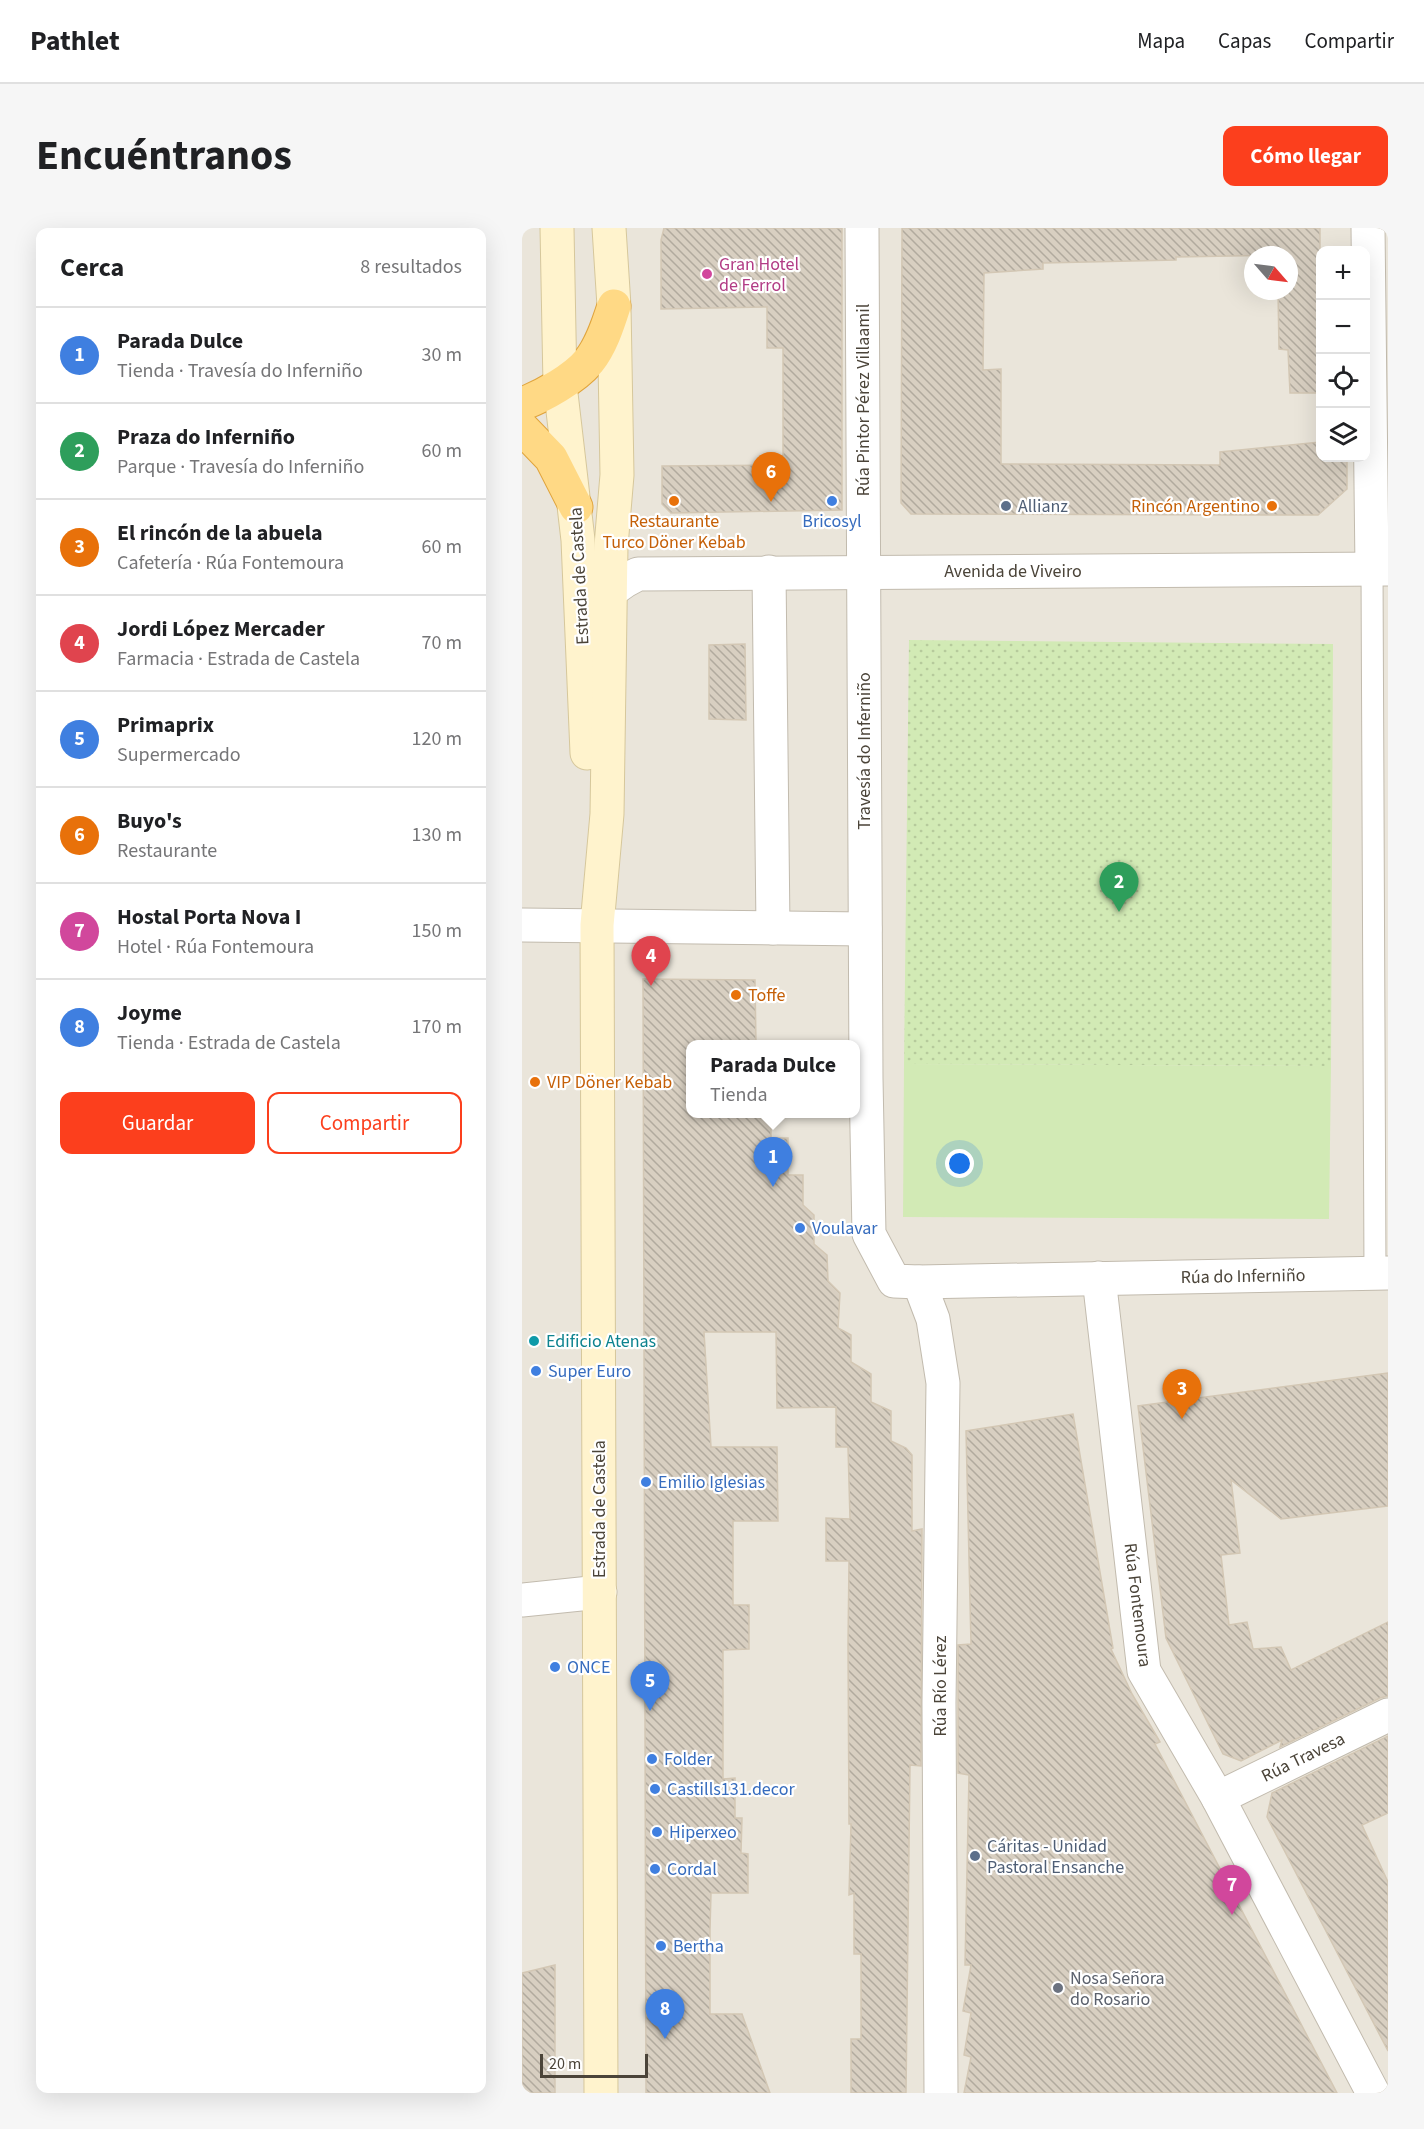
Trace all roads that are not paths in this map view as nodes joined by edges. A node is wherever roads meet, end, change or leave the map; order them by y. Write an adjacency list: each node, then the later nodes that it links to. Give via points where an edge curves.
1 (557, 228): 7 (main road, Estrada de Castela)
2 (862, 228): 14 (street, Rúa Pintor Pérez Villaamil)
3 (1368, 228): 6 (street)
4 (609, 231): 5 (main road, Estrada de Castela)
5 (613, 293): 7 (highway, via 605,333 588,362); 10 (main road, Estrada de Castela)
6 (1379, 378): 12 (street)
7 (560, 385): 8 (highway); 11 (main road, Estrada de Castela)
8 (522, 404)
9 (522, 428): 11 (highway, via 551,458)
10 (615, 504): 15 (street, via 622,548); 16 (main road, Estrada de Castela)
11 (576, 507): 17 (main road, Estrada de Castela)
12 (1380, 569): 14 (street, Avenida de Viveiro); 18 (lane)
13 (769, 572): 14 (street, Avenida de Viveiro); 15 (street, Avenida de Viveiro); 21 (street)
14 (864, 572): 22 (street, Travesía do Inferniño)
15 (638, 574): 16 (street)
16 (610, 592): 17 (street, via 588,618); 20 (main road, Estrada de Castela, via 607,814)
17 (583, 632): 20 (main road, Estrada de Castela, via 591,872)
18 (1380, 662): 23 (lane)
19 (522, 925): 20 (street)
20 (597, 925): 21 (street); 27 (main road, Estrada de Castela)
21 (773, 928): 22 (street)
22 (865, 929): 26 (street, Travesía do Inferniño, via 869,1234 894,1281)
23 (1381, 1065): 24 (lane)
24 (1382, 1273): 25 (street, Rúa do Inferniño)
25 (1099, 1278): 26 (street); 30 (street, Rúa Fontemoura, via 1144,1671)
26 (919, 1282): 32 (street, Rúa Río Lérez, via 933,1319 943,1383)
27 (600, 1592): 28 (street); 31 (main road, Estrada de Castela)
28 (522, 1600)
29 (1388, 1715): 30 (street, Rúa Travesa)
30 (1218, 1798): 33 (street, Rúa Fontemoura)
31 (601, 2093)
32 (940, 2093)
33 (1373, 2093)

